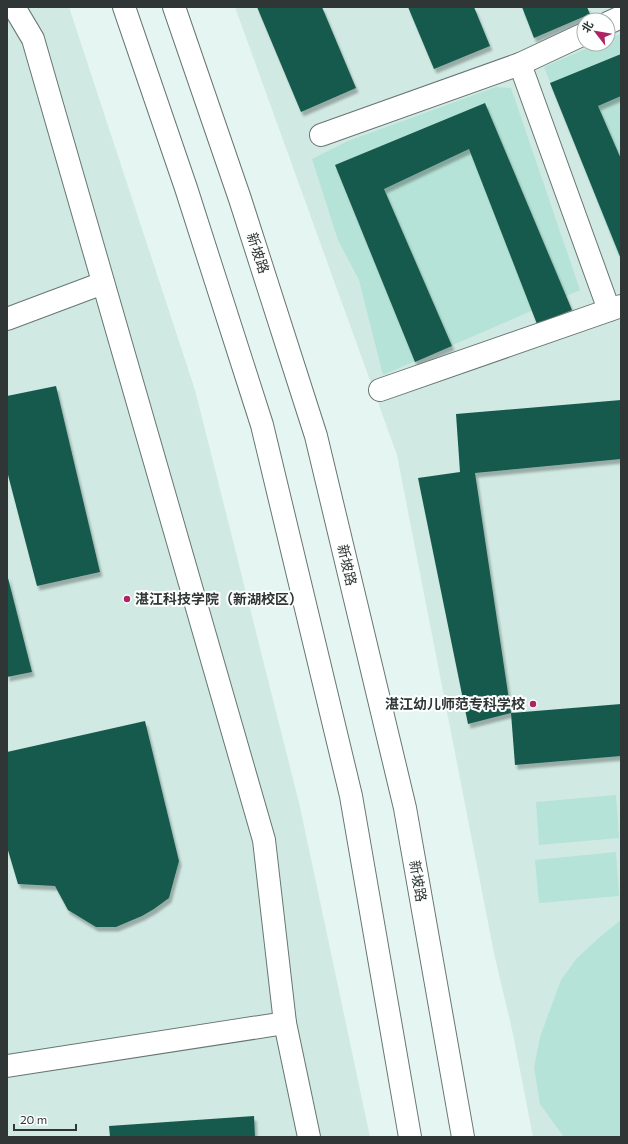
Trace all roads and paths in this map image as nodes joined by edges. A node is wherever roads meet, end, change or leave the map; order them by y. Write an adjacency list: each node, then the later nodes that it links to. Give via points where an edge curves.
1 (14, 7): 7 (street, via 33,39)
2 (124, 7): 14 (street, via 186,188 262,425 351,796)
3 (174, 7): 15 (street, 新坡路, via 240,198 316,436 405,808)
4 (576, 38): 5 (street)
5 (520, 64): 6 (street); 8 (street)
6 (321, 135)
7 (103, 283): 9 (street); 11 (street, via 264,840)
8 (615, 308): 10 (street)
9 (7, 319)
10 (380, 390)
11 (285, 1023): 12 (street); 13 (street)
12 (7, 1066)
13 (309, 1137)
14 (410, 1137)
15 (463, 1137)

